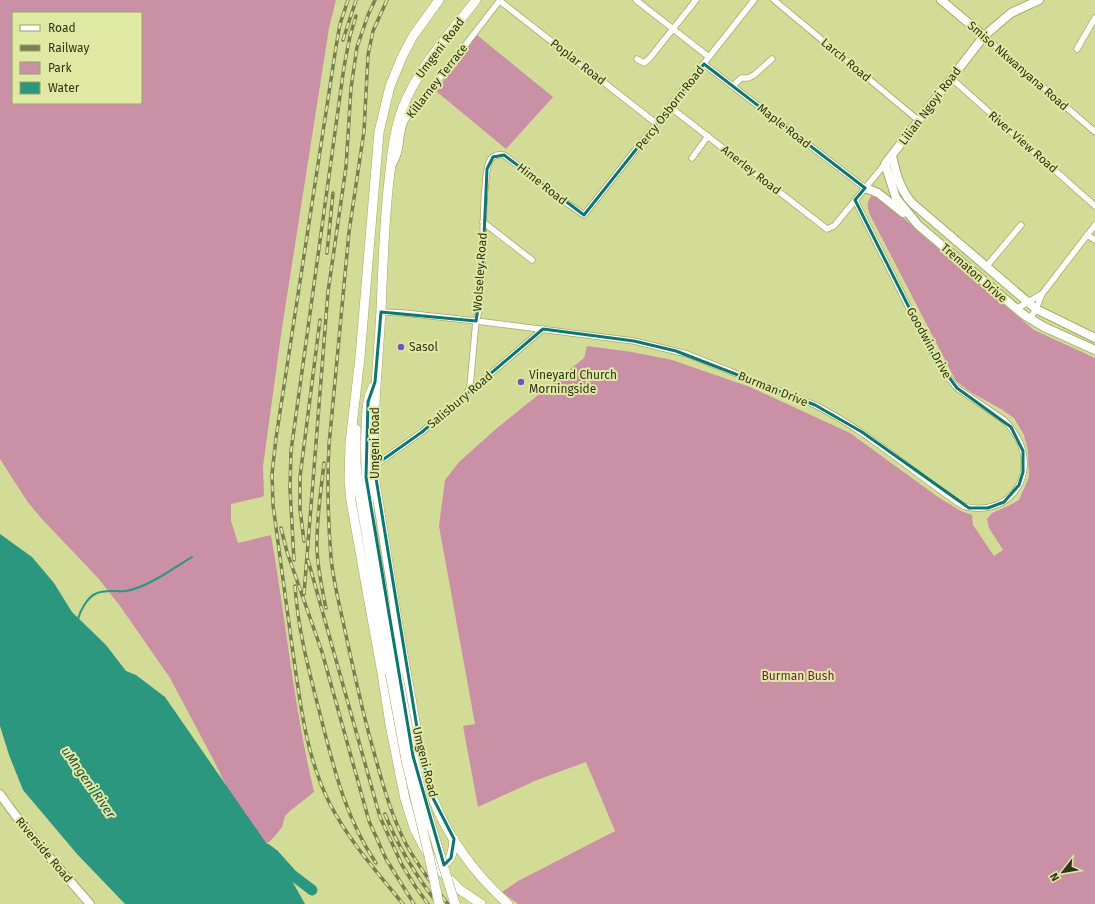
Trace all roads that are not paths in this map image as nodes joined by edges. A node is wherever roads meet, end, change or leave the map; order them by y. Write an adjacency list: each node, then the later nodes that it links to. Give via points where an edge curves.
1 (439, 0): 57 (main road, Umgeni Road, via 413,36 402,57 384,108 376,161)
2 (476, 0): 29 (main road, Umgeni Road, via 410,89 402,108)
3 (500, 0): 22 (street, Poplar Road); 29 (street, Killarney Terrace, via 407,118 397,160)
4 (636, 0): 11 (street)
5 (696, 0): 11 (street)
6 (754, 0): 14 (street, Percy Osborn Road)
7 (774, 0): 21 (street, Larch Road)
8 (941, 0): 12 (street, Smiso Nkwanyana Road)
9 (1039, 0): 12 (street, Lilian Ngoyi Road, via 1011,13)
10 (1095, 18): 13 (street)
11 (673, 29): 14 (street); 15 (street, via 647,62)
12 (984, 36): 18 (street, Lilian Ngoyi Road); 23 (street, Smiso Nkwanyana Road)
13 (1078, 49)
14 (709, 57): 17 (street, Percy Osborn Road)
15 (638, 59)
16 (772, 59): 19 (street, via 754,75 741,78)
17 (704, 64): 19 (street, Maple Road); 20 (street, Percy Osborn Road)
18 (951, 78): 21 (street, Lilian Ngoyi Road); 32 (street, River View Road)
19 (733, 86): 30 (street, Maple Road)
20 (670, 107): 22 (street, Percy Osborn Road); 24 (street, Anerley Road)
21 (918, 120): 26 (street, Lilian Ngoyi Road)
22 (657, 124): 34 (street, Percy Osborn Road)
23 (1095, 132)
24 (708, 136): 27 (street); 39 (street, Anerley Road, via 825,228)
25 (499, 154): 34 (street, Hime Road, via 513,161); 36 (street, Wolseley Road, via 493,157 487,169)
26 (892, 156): 28 (street, Lilian Ngoyi Road); 33 (street, Trematon Drive, via 903,191)
27 (692, 158)
28 (885, 164): 30 (street, Lilian Ngoyi Road); 35 (street, Trematon Drive, via 896,198)
29 (390, 170): 50 (main road, Umgeni Road)
30 (865, 188): 31 (street, Lilian Ngoyi Road); 35 (street, via 878,193)
31 (855, 200): 39 (street, Lilian Ngoyi Road); 60 (street, Goodwin Drive, via 941,369 957,388 1004,420 1020,443 1024,462 1019,485 1004,502)
32 (1095, 206)
33 (920, 210): 35 (street, via 910,212); 42 (street, Trematon Drive)
34 (584, 215)
35 (915, 221): 44 (street, Trematon Drive)
36 (484, 222): 43 (street); 52 (street, Wolseley Road, via 482,282)
37 (1021, 225): 45 (street)
38 (1095, 225): 40 (street)
39 (834, 226)
40 (1087, 235): 41 (street); 46 (street)
41 (1095, 240)
42 (966, 250): 44 (street); 45 (street, Trematon Drive)
43 (532, 260)
44 (959, 260): 48 (street, Trematon Drive)
45 (986, 267): 47 (street, Trematon Drive)
46 (1042, 294): 47 (street); 49 (street)
47 (1028, 303): 48 (street); 49 (street, Trematon Drive)
48 (1016, 309): 51 (street, Trematon Drive)
49 (1036, 309): 51 (street); 54 (street, Trematon Drive)
50 (381, 312): 52 (street, Burman Drive); 56 (main road, Umgeni Road)
51 (1030, 319): 55 (street, Trematon Drive)
52 (476, 321): 53 (street, Burman Drive); 58 (street, Wolseley Road)
53 (543, 329): 58 (street, Salisbury Road); 60 (street, Burman Drive, via 634,341 676,351 815,405 862,432 963,506)
54 (1095, 338)
55 (1095, 350)
56 (375, 382): 59 (main road, Umgeni Road); 61 (main road, via 368,402 366,477)
57 (357, 393): 61 (main road, via 358,485); 64 (main road, Umgeni Road, via 350,443 351,501 405,799 414,828)
58 (467, 394): 59 (street, Salisbury Road, via 422,432)
59 (374, 466): 63 (main road, Umgeni Road, via 405,669 422,758 433,798)
60 (977, 509)
61 (394, 674): 66 (main road, bridge, via 406,760); 67 (main road, bridge, via 422,796)
62 (0, 794): 65 (street, Riverside Road, via 35,841)
63 (454, 839): 64 (main road, via 451,858); 69 (main road, Umgeni Road, via 482,879)
64 (439, 869): 68 (main road, Umgeni Road, via 459,889)
65 (90, 904)
66 (439, 904)
67 (455, 904)
68 (481, 904)
69 (508, 904)

